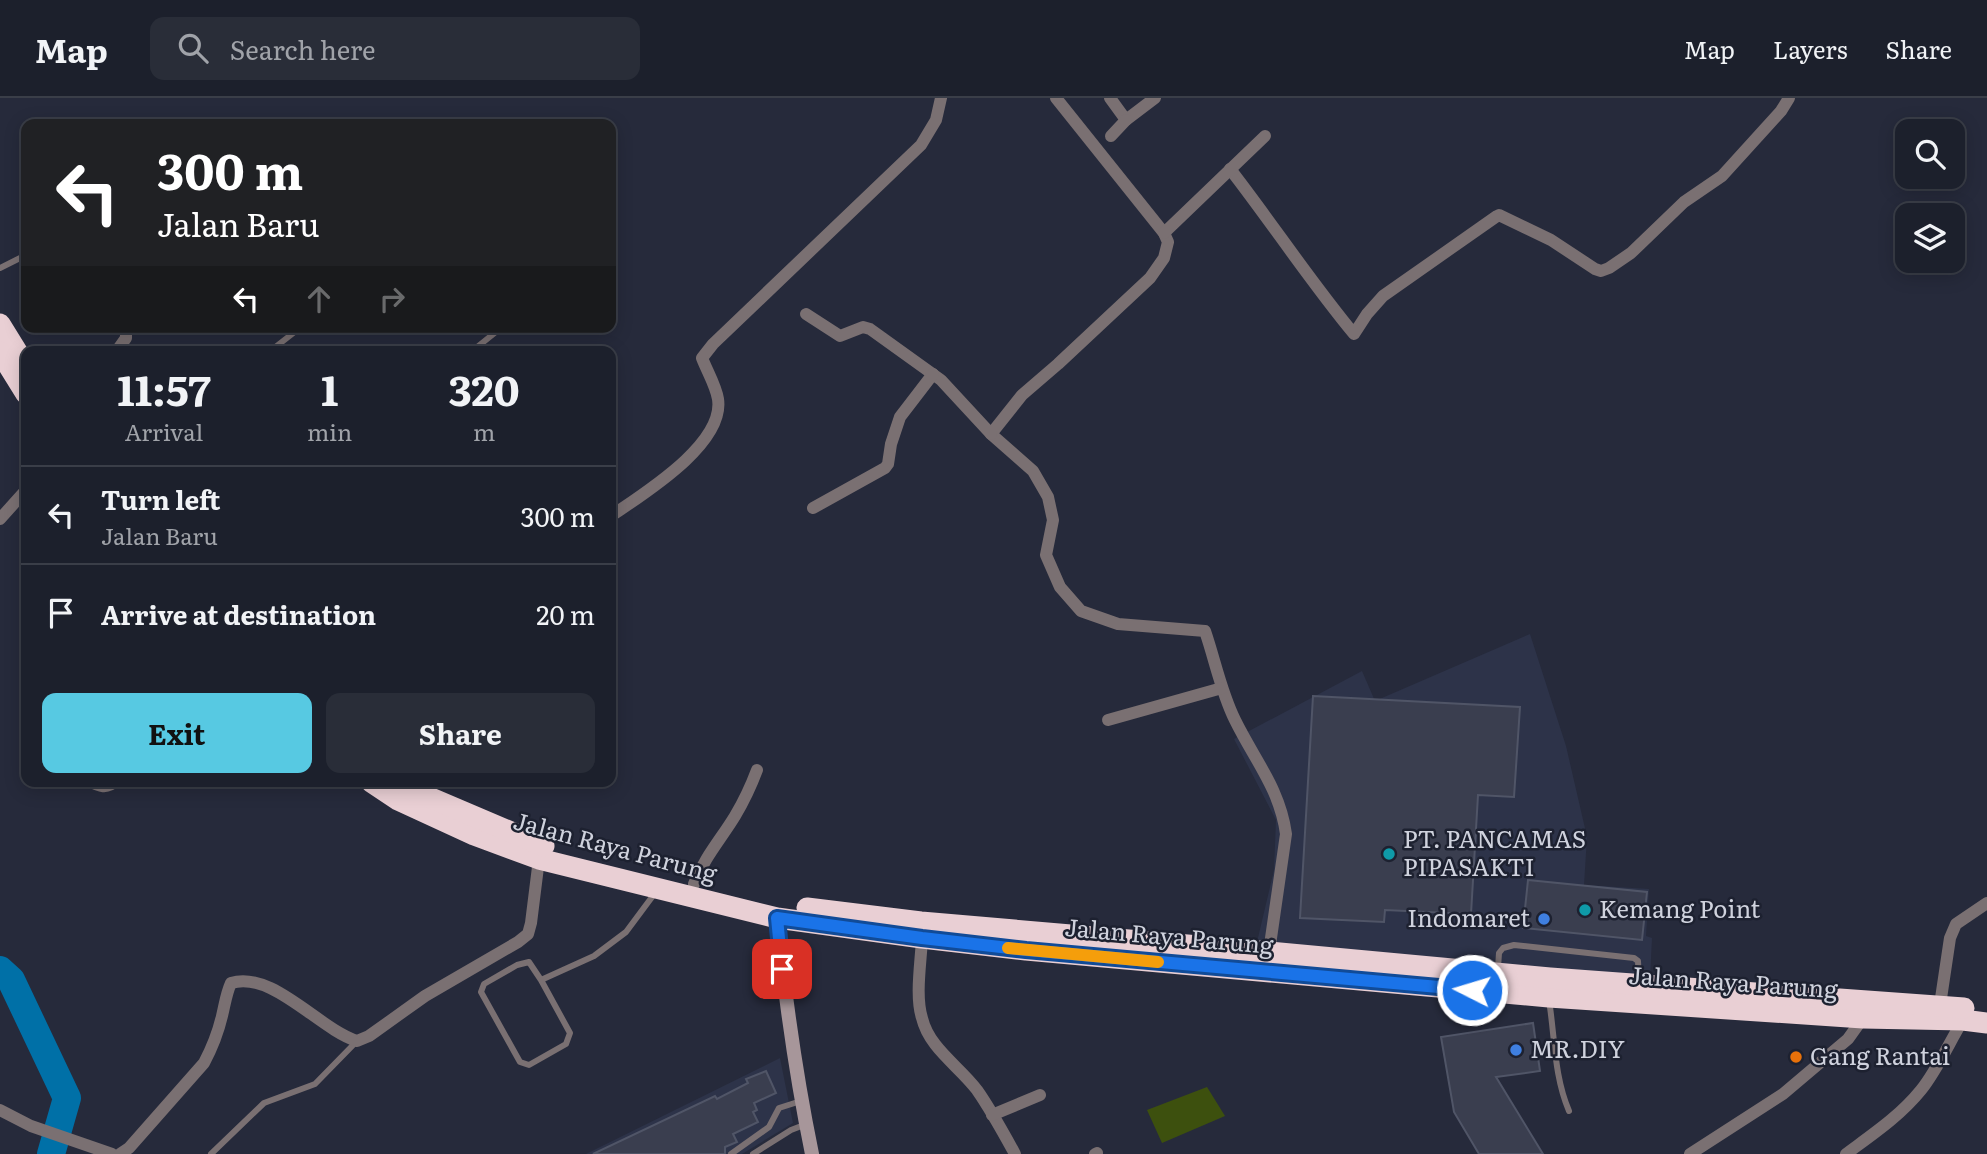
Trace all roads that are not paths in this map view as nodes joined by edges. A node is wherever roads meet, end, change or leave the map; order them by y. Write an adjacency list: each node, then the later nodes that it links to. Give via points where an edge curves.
1 (941, 98): 26 (street, via 936,120 921,145 702,358 718,400 714,428 675,471)
2 (1056, 98): 10 (street)
3 (1110, 98): 6 (street)
4 (1155, 98): 6 (street)
5 (1789, 98): 9 (street, via 1722,176 1684,202 1609,268 1595,269 1551,240 1499,215 1383,296 1354,334)
6 (1126, 120): 7 (street)
7 (1111, 136)
8 (1265, 136): 9 (street)
9 (1230, 169): 10 (street)
10 (1164, 233): 23 (street, via 1167,250 1150,278 1022,395)
11 (21, 258): 12 (lane)
12 (0, 268)
13 (806, 314): 21 (street, via 840,336 863,327 870,329)
14 (0, 324): 20 (highway)
15 (293, 333): 17 (lane)
16 (495, 333): 18 (lane)
17 (277, 346)
18 (478, 346)
19 (0, 352): 22 (highway)
20 (21, 358)
21 (933, 374): 23 (street); 25 (street, via 900,416 885,468)
22 (21, 386)
23 (991, 434): 28 (street, via 1033,471 1048,497 1053,520 1046,555 1060,587 1081,611 1118,624 1205,631)
24 (21, 496): 27 (street)
25 (813, 508)
26 (616, 512)
27 (0, 519)
28 (1222, 688): 29 (street); 41 (street, via 1284,817 1286,834)
29 (1108, 720)
30 (757, 769): 36 (street, via 744,802)
31 (95, 787): 32 (lane)
32 (113, 787)
33 (378, 787): 35 (highway, Jalan Raya Parung, via 474,835)
34 (407, 787): 36 (highway, Jalan Raya Parung, via 539,844)
35 (539, 859): 37 (highway, Jalan Raya Parung); 51 (street, via 528,934)
36 (694, 884): 41 (highway, Jalan Raya Parung, via 777,904 920,922)
37 (658, 888): 39 (highway, Jalan Raya Parung); 43 (lane, via 626,932 594,956)
38 (1987, 903): 46 (street, via 1956,924)
39 (777, 918): 40 (highway, Jalan Raya Parung); 53 (main road)
40 (922, 938): 45 (highway, Jalan Raya Parung, via 1026,950); 56 (street, via 922,1022)
41 (1269, 951): 42 (highway, Jalan Raya Parung)
42 (1498, 973): 44 (lane, via 1499,953 1514,946 1634,958); 45 (highway, Jalan Raya Parung)
43 (541, 980): 43 (lane, via 529,962 484,984 481,992 520,1062 529,1065 566,1045 570,1032)
44 (1639, 984): 45 (highway, Jalan Raya Parung); 46 (highway, Jalan Raya Parung)
45 (1549, 988): 48 (highway, Jalan Raya Parung); 55 (lane, via 1556,1068)
46 (1940, 1005): 47 (highway, Jalan Raya Parung)
47 (1987, 1011)
48 (1863, 1018): 49 (highway, Jalan Raya Parung); 65 (street, via 1848,1039 1783,1094)
49 (1963, 1020): 50 (highway, Jalan Raya Parung); 66 (street, via 1908,1106)
50 (1987, 1023)
51 (357, 1041): 59 (street, via 285,996 250,980 231,983 204,1063 130,1149); 60 (lane, via 315,1084 264,1104)
52 (1040, 1095): 56 (street)
53 (801, 1101): 57 (main road); 61 (lane, via 779,1108 769,1126)
54 (0, 1110): 58 (street)
55 (1569, 1111)
56 (992, 1115): 64 (street)
57 (806, 1124): 62 (lane); 63 (main road)
58 (111, 1154)
59 (120, 1154)
60 (211, 1154)
61 (731, 1154)
62 (753, 1154)
63 (813, 1154)
64 (1015, 1154)
65 (1690, 1154)
66 (1846, 1154)

